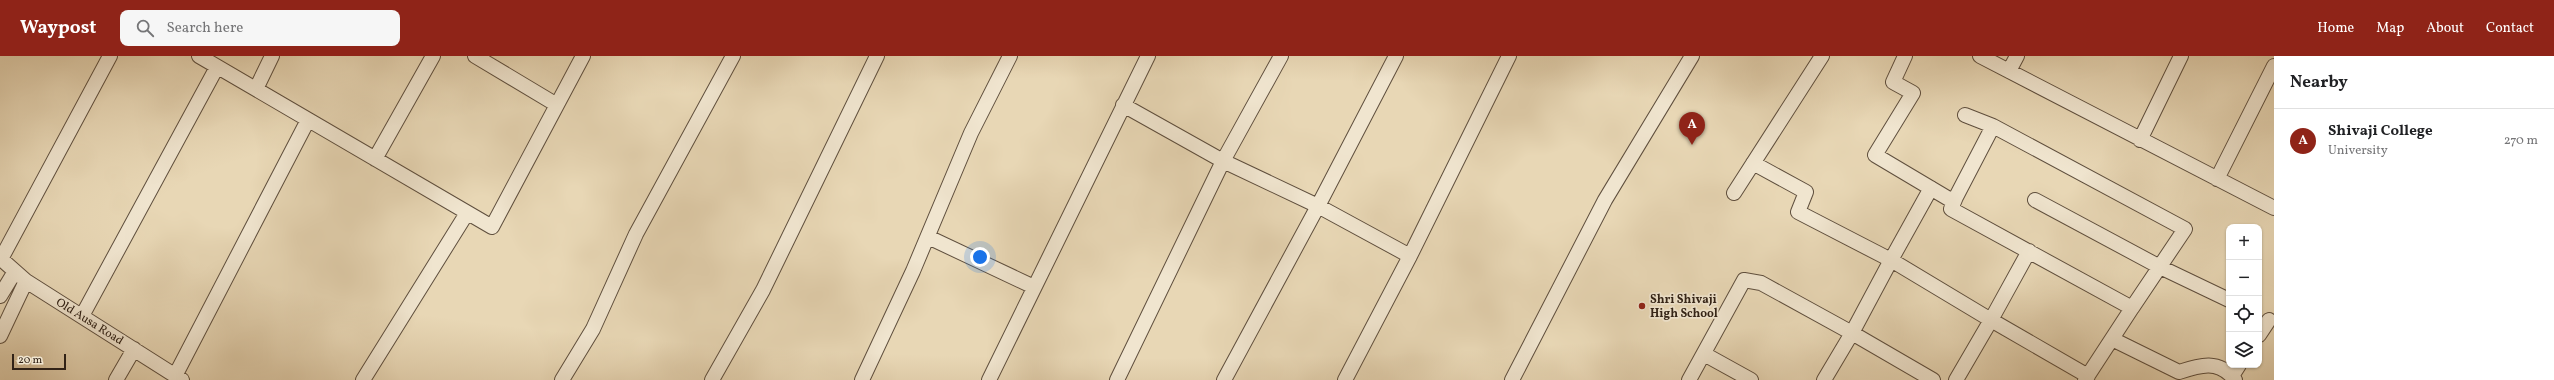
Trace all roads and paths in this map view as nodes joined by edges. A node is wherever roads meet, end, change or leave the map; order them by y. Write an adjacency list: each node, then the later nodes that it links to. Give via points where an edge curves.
1 (110, 56): 44 (street)
2 (199, 56): 21 (street)
3 (272, 56): 23 (street)
4 (433, 56): 30 (street)
5 (474, 56): 24 (street)
6 (583, 56): 24 (street)
7 (733, 56): 68 (street, via 636,234 593,329)
8 (877, 56): 69 (street, via 763,290)
9 (1010, 56): 41 (street, via 971,132)
10 (1148, 56): 25 (street)
11 (1281, 56): 31 (street)
12 (1396, 56): 38 (street)
13 (1509, 56): 43 (street)
14 (1692, 56): 75 (street, via 1605,200)
15 (1822, 56): 32 (street)
16 (1905, 56): 34 (street, via 1893,82 1913,93 1875,155)
17 (1980, 56): 22 (street)
18 (2017, 56): 22 (street)
19 (2181, 56): 29 (street)
20 (2274, 66): 33 (street)
21 (217, 67): 23 (street); 53 (street)
22 (2009, 72): 29 (street)
23 (256, 89): 27 (street)
24 (557, 105): 40 (street, via 492,227)
25 (1123, 105): 31 (street); 49 (street)
26 (1965, 115): 28 (street)
27 (308, 120): 30 (street); 64 (street)
28 (1993, 126): 36 (street); 46 (street, via 2186,229)
29 (2140, 140): 33 (street)
30 (375, 159): 40 (street)
31 (1223, 160): 38 (street); 72 (street)
32 (1753, 163): 35 (street); 45 (street, via 1806,192 1798,212)
33 (2217, 179): 39 (street)
34 (1931, 188): 36 (street, via 1949,199); 45 (street)
35 (1734, 193)
36 (1956, 197): 42 (street, via 1951,209)
37 (2035, 200): 46 (street)
38 (1318, 206): 43 (street); 73 (street)
39 (2274, 208)
40 (467, 213): 67 (street)
41 (928, 237): 49 (street); 70 (street)
42 (2029, 251): 52 (street); 55 (street)
43 (1410, 256): 74 (street)
44 (0, 258): 47 (street, Old Ausa Road)
45 (1891, 260): 55 (street); 57 (street)
46 (2160, 267): 51 (street); 52 (street)
47 (14, 273): 48 (street, Old Ausa Road); 50 (street)
48 (26, 280): 53 (street, Old Ausa Road); 58 (street)
49 (1034, 287): 71 (street)
50 (0, 296)
51 (2226, 299)
52 (2132, 308): 59 (street)
53 (82, 316): 60 (street, Old Ausa Road)
54 (2268, 319): 56 (street)
55 (1991, 320): 65 (street); 80 (street)
56 (2261, 332)
57 (1852, 333): 61 (street, via 1761,283 1744,280); 78 (street); 79 (street)
58 (0, 336)
59 (2112, 339): 63 (street); 65 (street)
60 (134, 349): 64 (street, Old Ausa Road); 66 (street)
61 (1704, 354): 76 (street); 77 (street)
62 (2235, 374): 63 (street, via 2203,364)
63 (2178, 376)
64 (179, 378)
65 (2087, 378)
66 (116, 380)
67 (363, 380)
68 (562, 380)
69 (712, 380)
70 (862, 380)
71 (989, 380)
72 (1117, 380)
73 (1224, 380)
74 (1345, 380)
75 (1512, 380)
76 (1689, 380)
77 (1752, 380)
78 (1824, 380)
79 (1933, 380)
80 (1956, 380)

